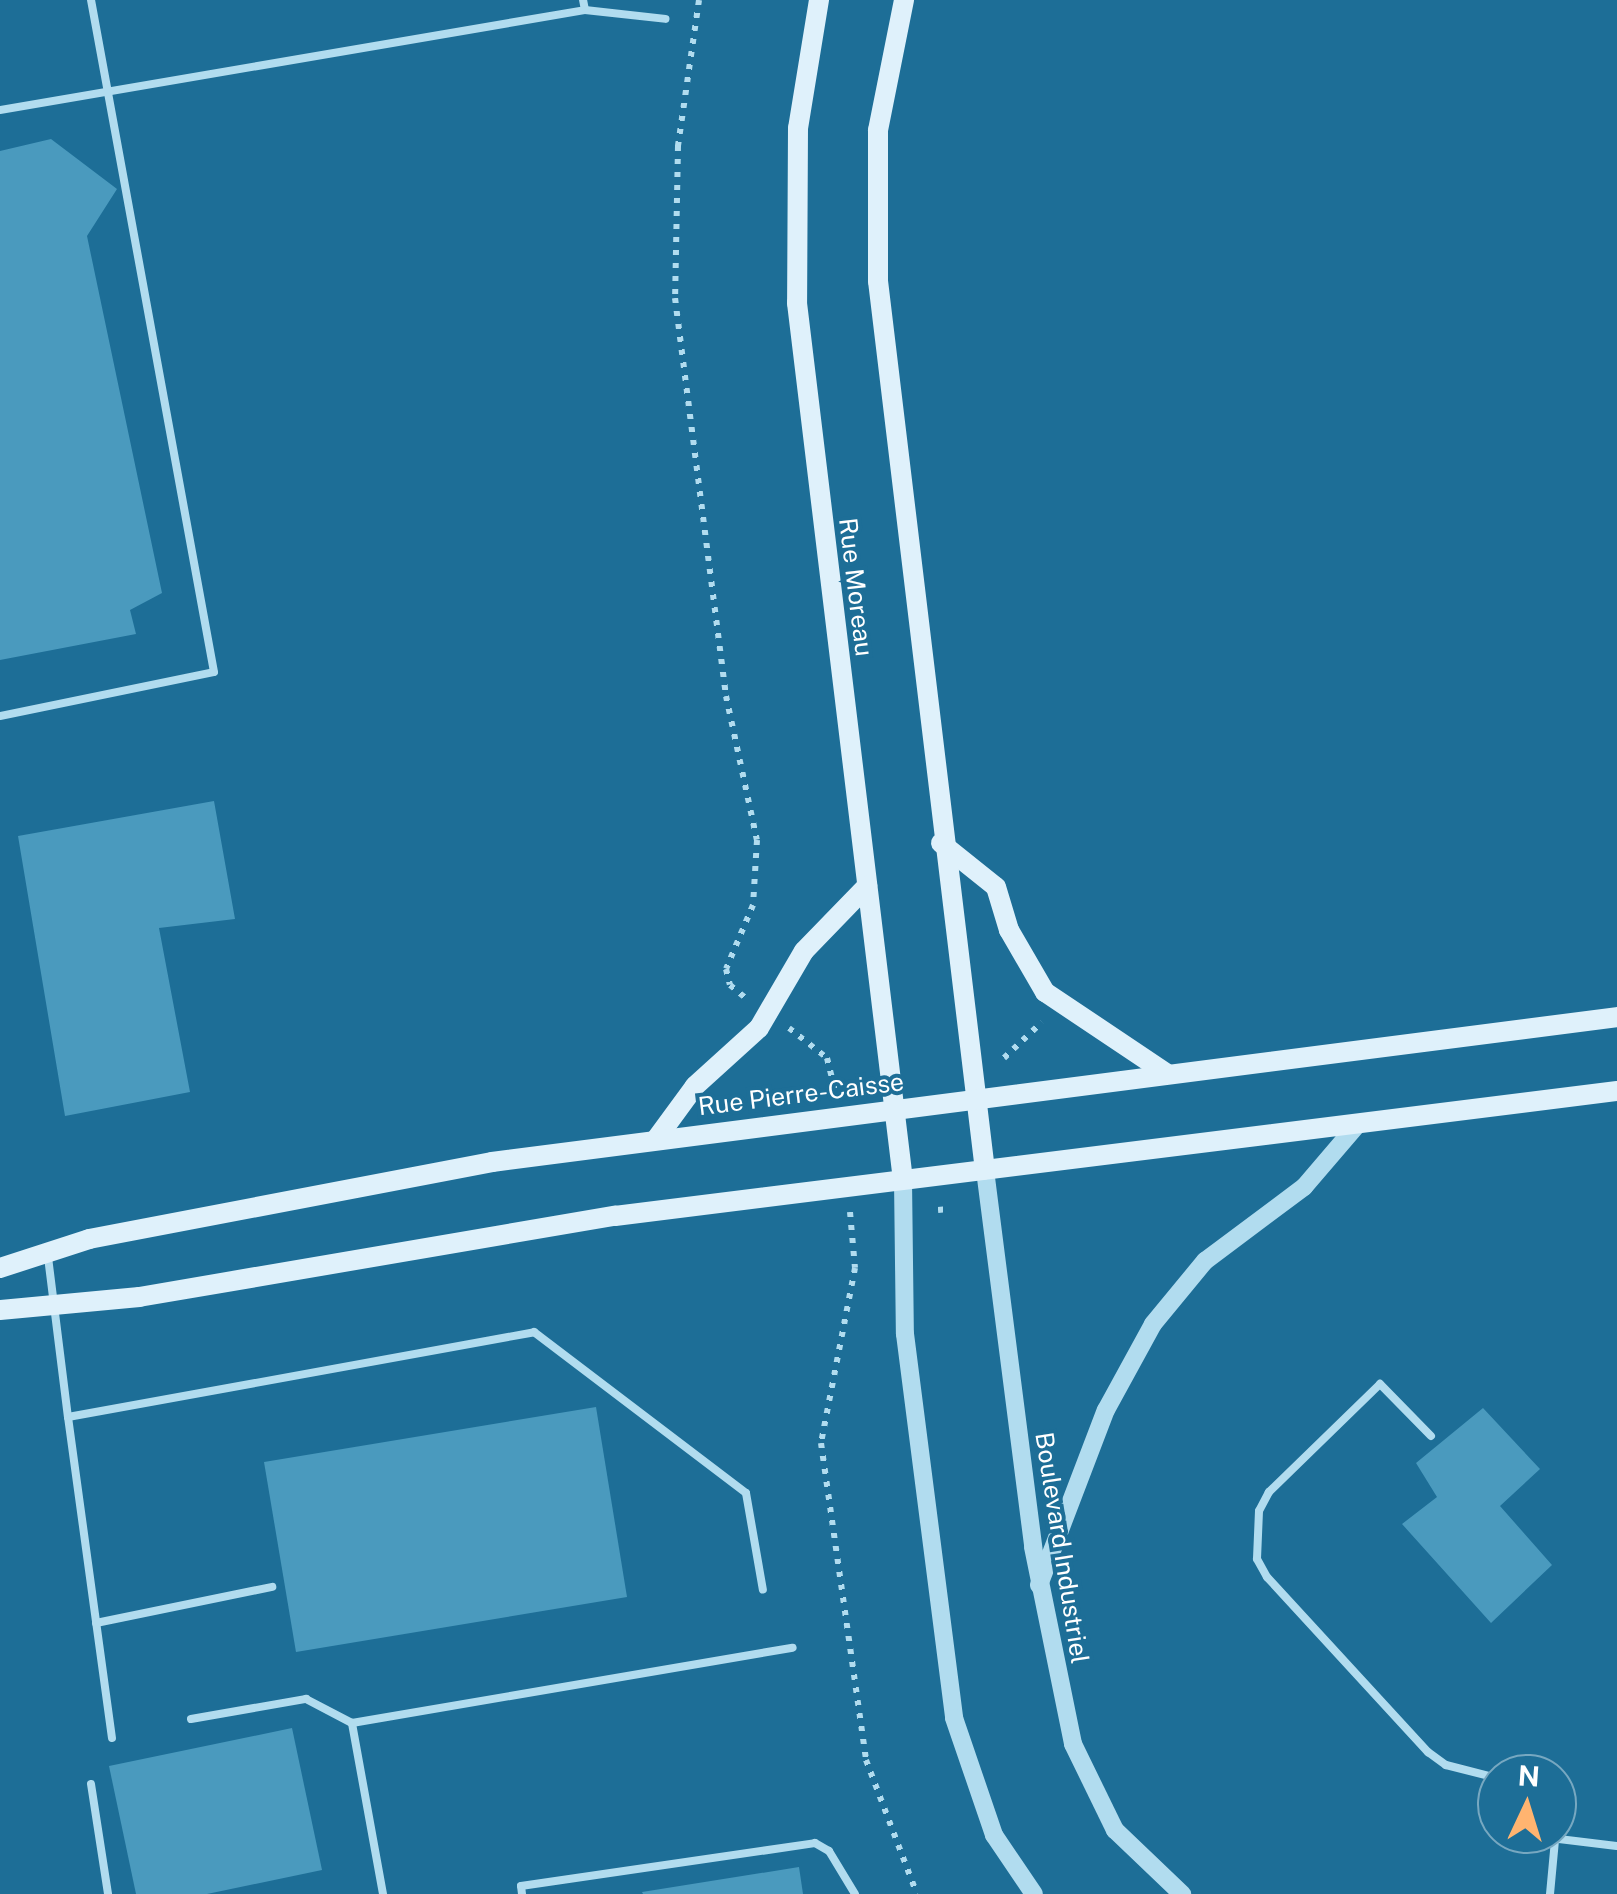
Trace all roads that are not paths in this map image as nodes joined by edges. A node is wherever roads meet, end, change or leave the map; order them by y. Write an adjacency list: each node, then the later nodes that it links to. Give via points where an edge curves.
1 (91, 0): 6 (lane)
2 (819, 0): 10 (main road, Rue Moreau, via 798,128 794,252)
3 (904, 0): 9 (main road, via 878,130 875,238)
4 (584, 5): 5 (lane); 6 (lane)
5 (666, 18)
6 (108, 90): 7 (lane); 8 (lane, via 214,672)
7 (0, 110)
8 (0, 716)
9 (941, 843): 12 (main road, via 996,888 1016,944 1045,992); 14 (main road)
10 (867, 886): 15 (main road, Rue Moreau); 17 (main road, via 804,951 759,1028 695,1086)
11 (1617, 1018): 12 (main road, Rue Pierre-Caisse)
12 (1166, 1073): 14 (main road, Rue Pierre-Caisse)
13 (1617, 1091): 16 (main road)
14 (974, 1098): 15 (main road, Rue Pierre-Caisse); 18 (main road)
15 (896, 1107): 17 (main road, Rue Pierre-Caisse); 19 (main road, Rue Moreau)
16 (1358, 1124): 18 (main road); 26 (street, via 1304,1187 1205,1261 1148,1331 1106,1410)
17 (657, 1138): 20 (main road, Rue Pierre-Caisse, via 288,1199)
18 (985, 1170): 19 (main road); 26 (street, Boulevard Industriel)
19 (903, 1180): 22 (main road, via 547,1226); 43 (street, via 905,1334 954,1718 994,1835)
20 (47, 1252): 21 (main road, Rue Pierre-Caisse); 22 (lane)
21 (0, 1268)
22 (54, 1306): 23 (main road); 24 (lane)
23 (0, 1310)
24 (68, 1417): 28 (lane, via 534,1332 746,1493); 29 (lane)
25 (1431, 1436): 34 (lane, via 1380,1384 1269,1492 1258,1522 1257,1559 1267,1578 1428,1752)
26 (1039, 1586): 44 (street, Boulevard Industriel, via 1063,1708 1084,1774 1134,1853)
27 (272, 1587): 29 (lane)
28 (763, 1590)
29 (96, 1623): 33 (lane)
30 (793, 1648): 32 (lane)
31 (191, 1720): 32 (lane, via 306,1699)
32 (352, 1723): 40 (lane)
33 (112, 1738)
34 (1477, 1773)
35 (90, 1784): 39 (lane)
36 (1577, 1841): 37 (lane)
37 (1617, 1846)
38 (1557, 1854): 45 (lane)
39 (108, 1894)
40 (380, 1894)
41 (522, 1894): 42 (lane, via 520,1886 814,1842 829,1851)
42 (855, 1894)
43 (1034, 1894)
44 (1182, 1894)
45 (1550, 1894)

